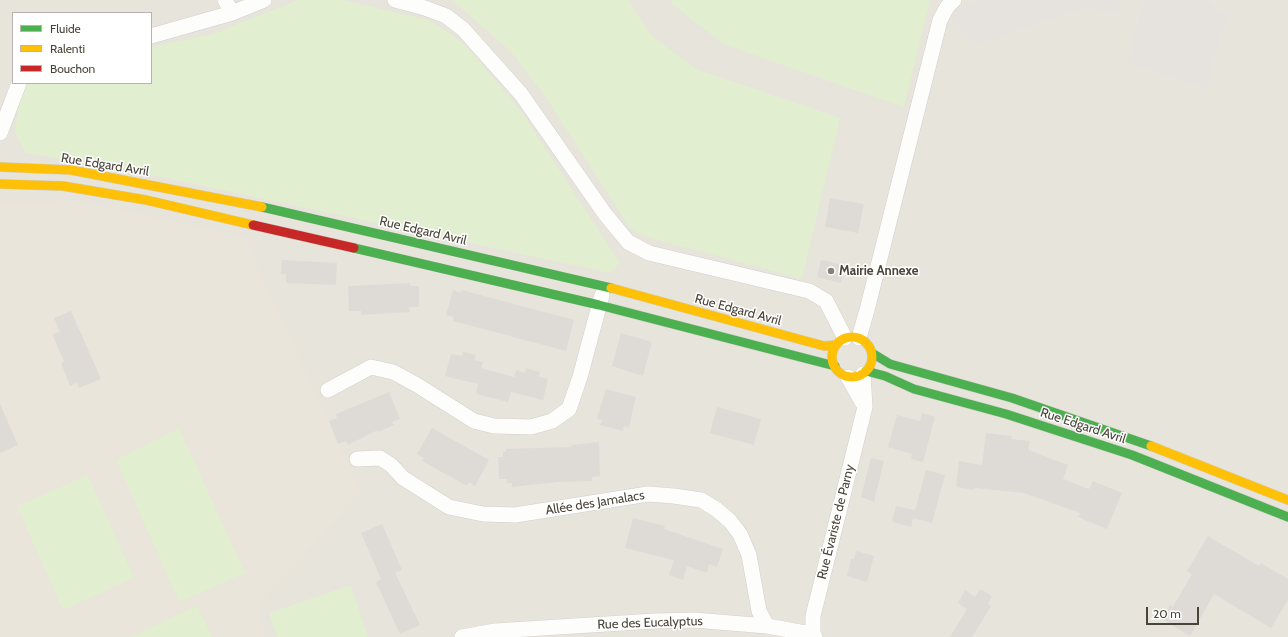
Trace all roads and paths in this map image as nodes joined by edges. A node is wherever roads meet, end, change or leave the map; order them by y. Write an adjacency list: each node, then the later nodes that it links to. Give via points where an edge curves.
1 (225, 0): 5 (street)
2 (264, 0): 5 (street)
3 (395, 0): 13 (street, via 446,16 463,29 521,94 605,214 628,242 650,253 808,291 826,301)
4 (954, 0): 13 (street, via 940,20 867,310)
5 (232, 14): 6 (street)
6 (152, 36)
7 (19, 84): 8 (street)
8 (0, 133)
9 (0, 167): 11 (street, Rue Edgard Avril, via 71,170 259,207)
10 (0, 184): 12 (street, via 63,186 146,200)
11 (604, 286): 12 (street); 13 (street, Rue Edgard Avril, via 824,346)
12 (599, 305): 15 (street); 17 (street, via 569,409 552,421 531,427 494,426 474,421 393,372 371,367)
13 (846, 340): 14 (street, via 868,344); 15 (street, via 832,356)
14 (872, 354): 16 (street, via 870,366); 19 (street, Rue Edgard Avril, via 890,364 1012,398 1135,440)
15 (835, 366): 16 (street, via 838,371)
16 (859, 374): 20 (street, Rue Edgard Avril, via 885,376 914,390 1006,414 1132,455); 22 (street, Rue Évariste de Parny, via 864,407 813,616)
17 (328, 390)
18 (357, 459): 21 (street, Allée des Jamalacs, via 380,458 391,464 403,478 449,507 483,514 515,515 648,494 701,500 730,521 740,534 749,555 759,611)
19 (1288, 500)
20 (1288, 517)
21 (767, 626): 22 (street, Rue des Eucalyptus); 23 (street, Rue des Eucalyptus, via 694,620 654,621 495,632)
22 (814, 635)
23 (462, 637)

